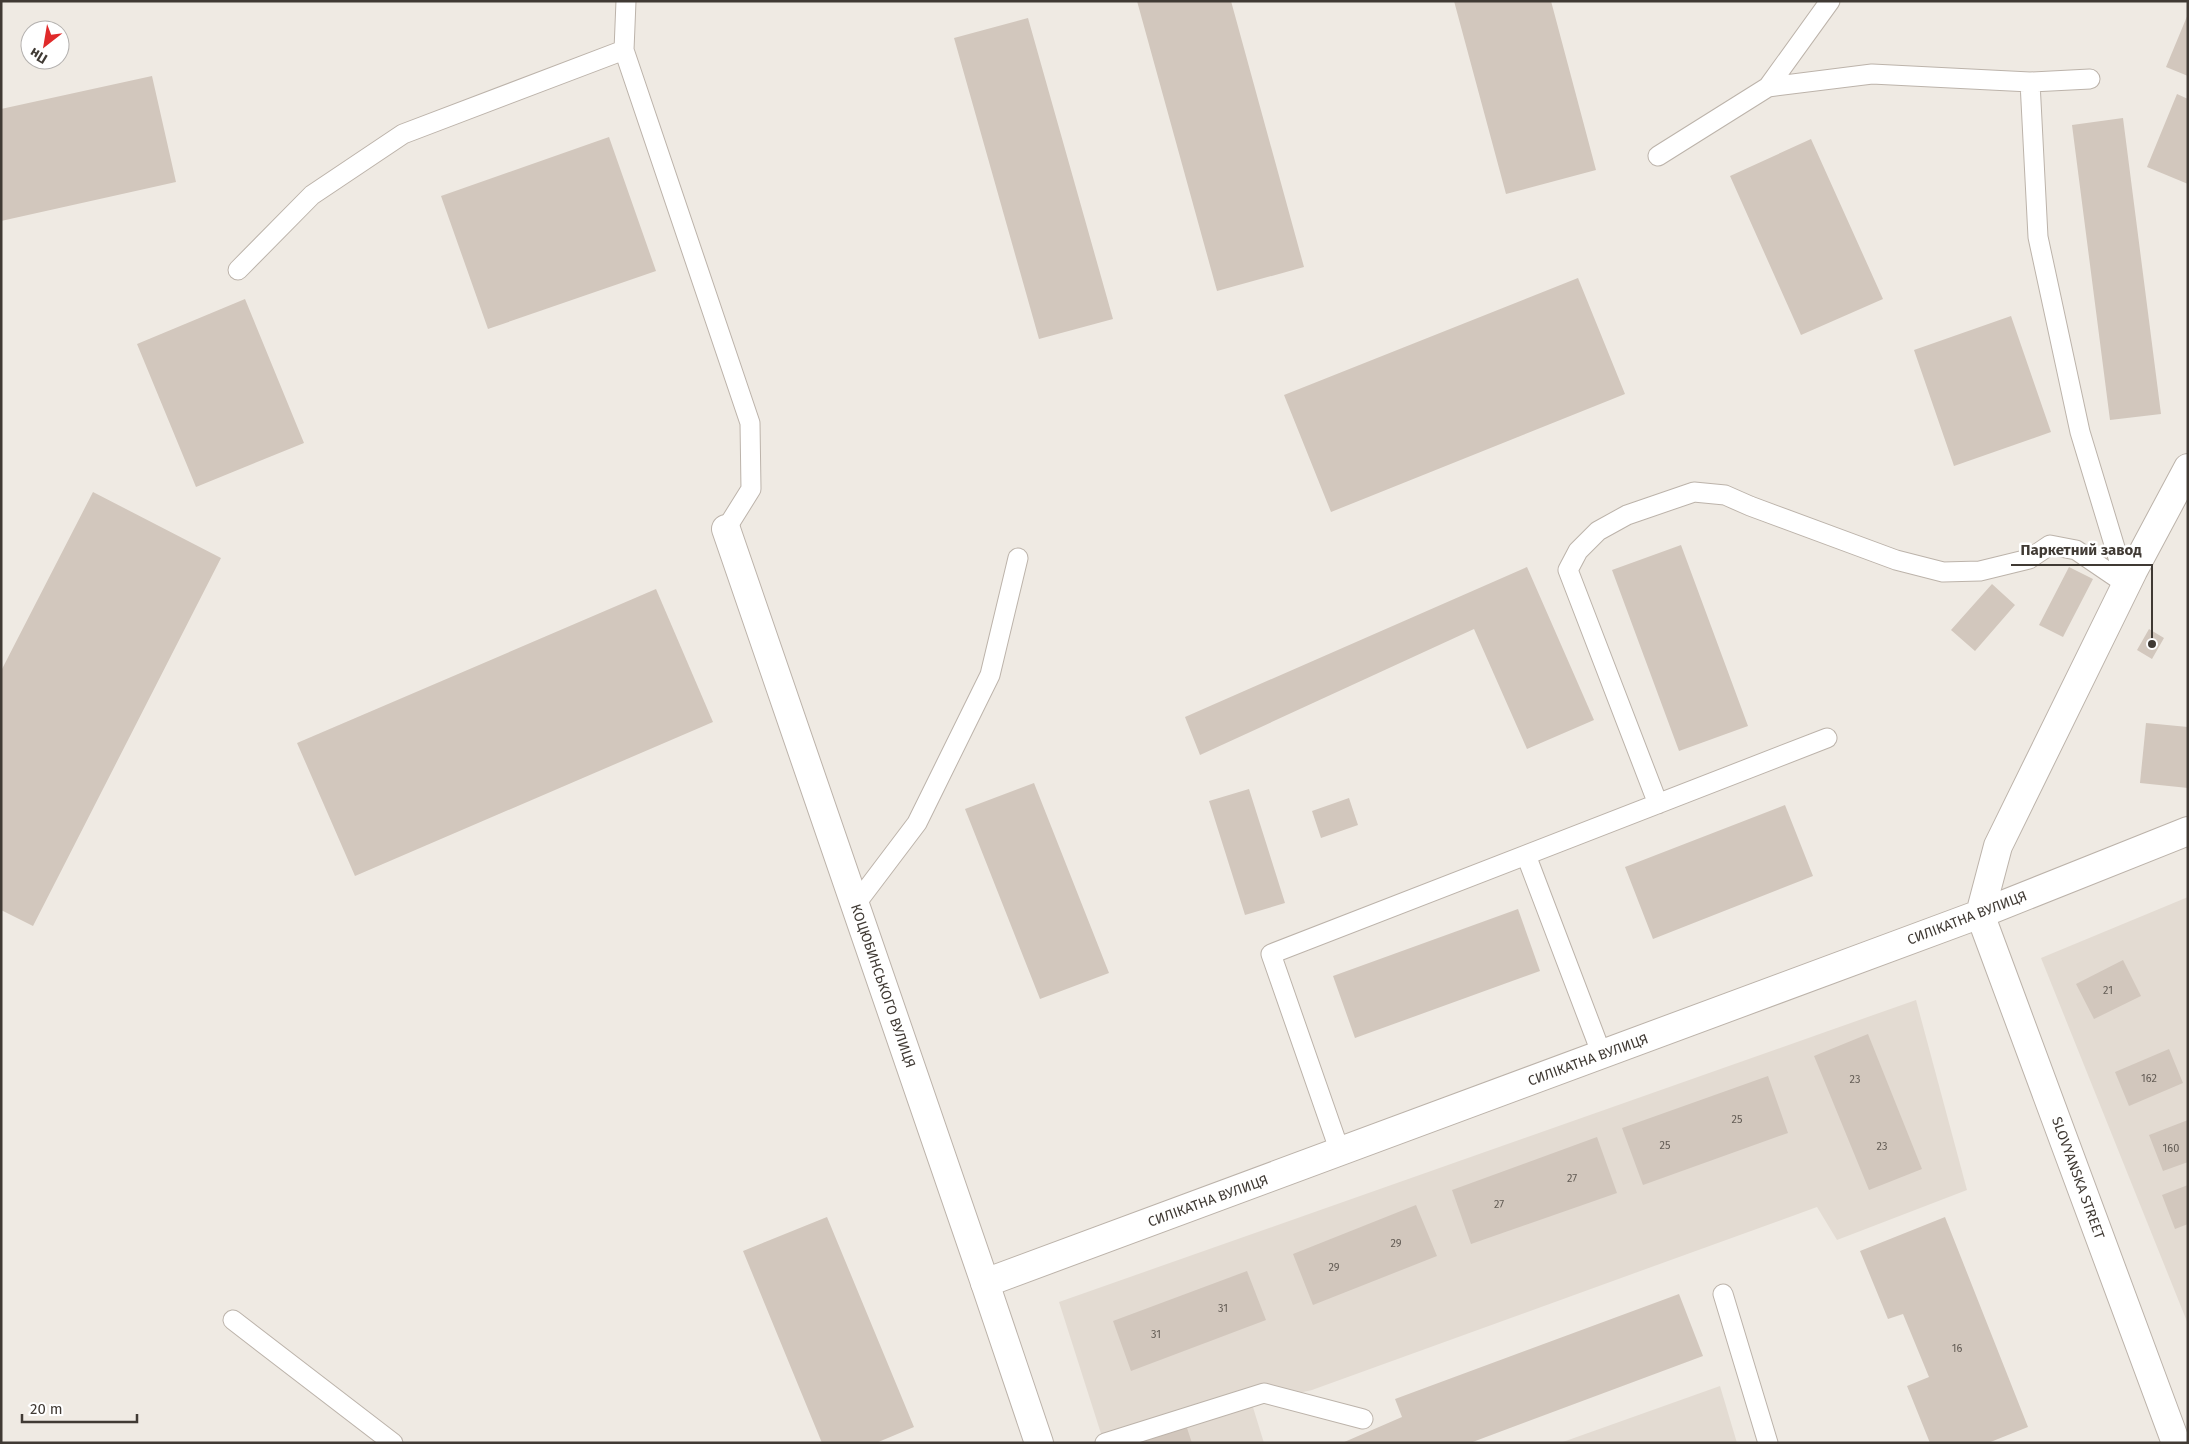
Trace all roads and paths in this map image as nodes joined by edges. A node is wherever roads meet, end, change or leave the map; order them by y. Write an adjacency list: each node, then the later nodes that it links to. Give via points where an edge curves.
1 (626, 1): 3 (lane)
2 (1830, 1): 6 (lane)
3 (624, 50): 8 (lane, via 403,134 312,195); 10 (lane, via 750,423 751,489)
4 (2090, 79): 5 (lane)
5 (2030, 82): 6 (lane, via 1872,74); 12 (lane, via 2038,237 2080,432)
6 (1768, 87): 7 (lane)
7 (1658, 156)
8 (238, 270)
9 (2188, 468): 12 (street)
10 (726, 529): 17 (street, КОЦЮБИНСЬКОГО ВУЛИЦЯ)
11 (1018, 558): 17 (lane, via 990,675 917,823)
12 (2126, 584): 14 (lane, via 2076,550 2050,545 2029,559 1980,571 1943,572 1896,560 1725,495 1694,492 1627,516 1598,531 1578,551 1568,570); 18 (street, via 1998,846)
13 (1827, 738): 14 (lane)
14 (1658, 804): 16 (lane)
15 (2188, 831): 18 (street, СИЛІКАТНА ВУЛИЦЯ)
16 (1526, 855): 19 (lane); 20 (lane, via 1270,954)
17 (855, 905): 21 (street, КОЦЮБИНСЬКОГО ВУЛИЦЯ)
18 (1980, 914): 19 (street, СИЛІКАТНА ВУЛИЦЯ); 29 (street, SLOVYANSKA STREET)
19 (1602, 1055): 20 (street, СИЛІКАТНА ВУЛИЦЯ)
20 (1340, 1152): 21 (street, СИЛІКАТНА ВУЛИЦЯ)
21 (985, 1284): 26 (street, КОЦЮБИНСЬКОГО ВУЛИЦЯ)
22 (1723, 1294): 28 (lane)
23 (232, 1320): 25 (lane)
24 (1363, 1419): 27 (lane, via 1264,1394)
25 (393, 1443)
26 (1039, 1443)
27 (1105, 1443)
28 (1768, 1443)
29 (2176, 1443)

